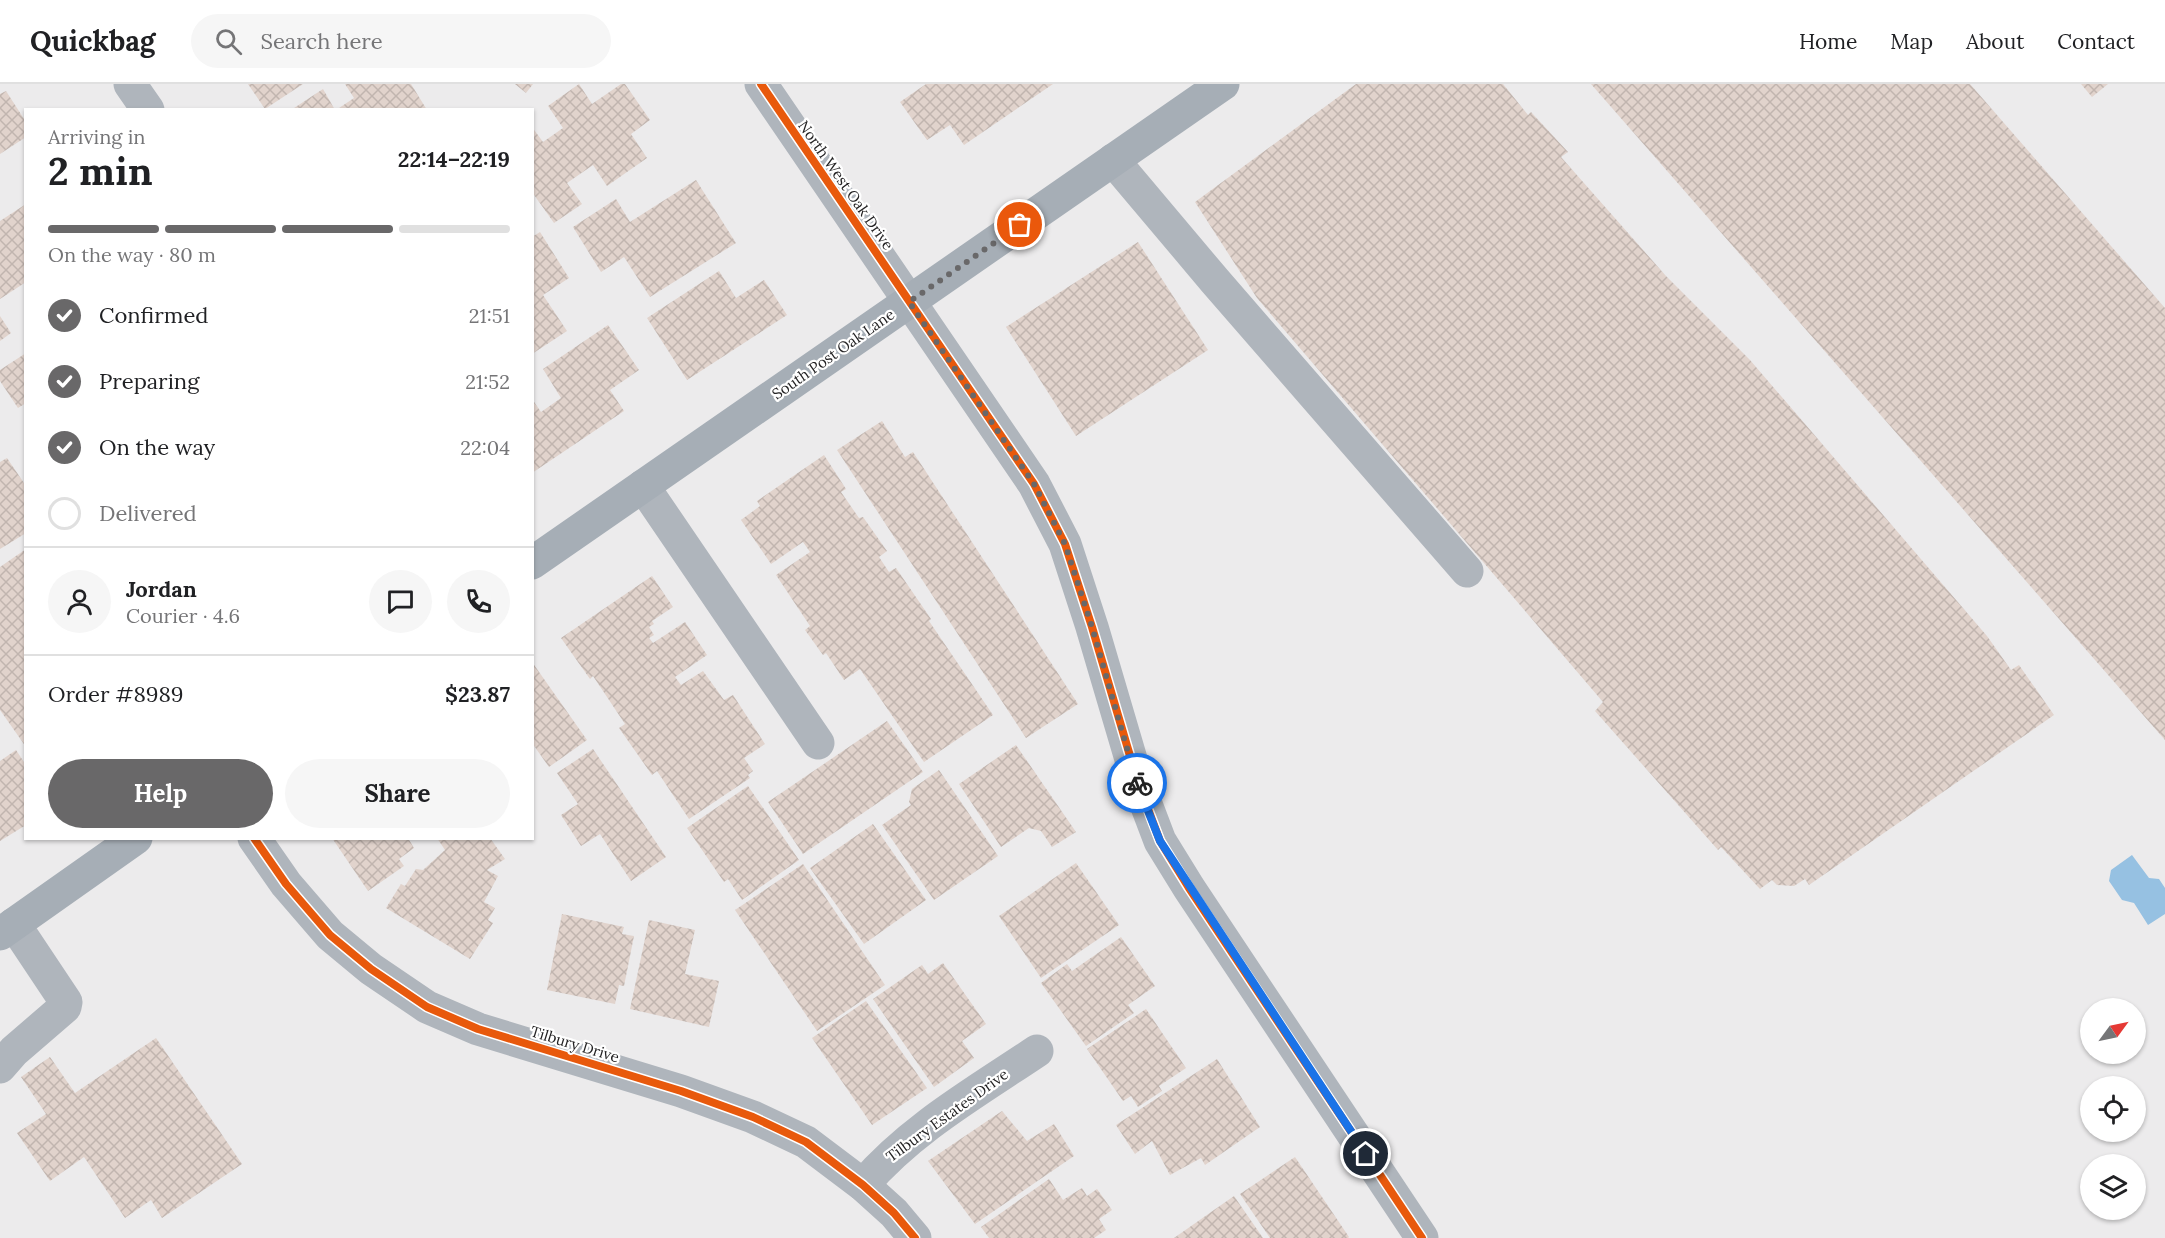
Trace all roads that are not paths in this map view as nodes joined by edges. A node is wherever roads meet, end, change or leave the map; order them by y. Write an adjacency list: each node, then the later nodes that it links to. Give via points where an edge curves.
1 (130, 84): 4 (street)
2 (761, 84): 6 (street, North West Oak Drive)
3 (1223, 84): 5 (main road, South Post Oak Lane)
4 (147, 108)
5 (1113, 160): 6 (main road, South Post Oak Lane); 9 (street)
6 (909, 302): 7 (main road, South Post Oak Lane); 18 (street, North West Oak Drive, via 1034,484 1065,544 1138,783 1160,841)
7 (643, 486): 8 (main road, South Post Oak Lane); 10 (street)
8 (534, 562)
9 (1467, 571)
10 (818, 743)
11 (133, 840): 13 (main road)
12 (256, 840): 16 (street, Tilbury Drive, via 286,885 330,934 371,969 427,1007 478,1029 753,1117 806,1142)
13 (7, 929): 15 (street, via 66,1002)
14 (1037, 1051): 16 (street, Tilbury Estates Drive, via 909,1138)
15 (0, 1067)
16 (863, 1185): 17 (street, Tilbury Drive)
17 (915, 1238)
18 (1422, 1238)

